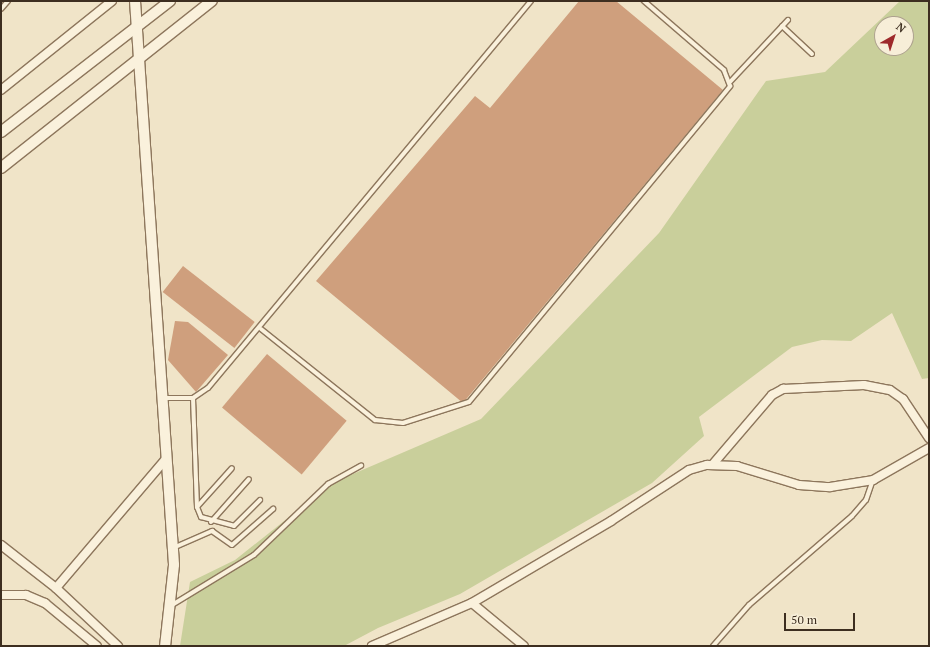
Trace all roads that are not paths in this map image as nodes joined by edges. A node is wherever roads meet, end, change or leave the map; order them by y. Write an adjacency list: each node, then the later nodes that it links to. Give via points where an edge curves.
1 (8, 1): 8 (lane)
2 (112, 1): 15 (street)
3 (135, 1): 11 (street)
4 (170, 1): 11 (street)
5 (212, 1): 13 (street)
6 (531, 1): 18 (lane)
7 (644, 1): 14 (lane, via 724,70)
8 (1, 9)
9 (788, 20): 10 (lane)
10 (782, 26): 12 (lane); 14 (lane)
11 (138, 27): 13 (street); 16 (street)
12 (812, 54)
13 (142, 56): 17 (street); 19 (street, via 145,163)
14 (730, 82): 18 (lane, via 724,95 486,383 462,406 403,423 375,420)
15 (1, 90)
16 (1, 132)
17 (1, 168)
18 (261, 329): 20 (lane, via 208,388)
19 (162, 398): 20 (lane); 23 (street)
20 (193, 398): 30 (lane)
21 (929, 438): 24 (street, via 904,399 890,390 855,384 783,389 772,395)
22 (929, 448): 28 (street)
23 (165, 460): 34 (street); 35 (street)
24 (713, 464): 28 (street, via 737,466 813,487); 37 (street, via 689,470 597,530)
25 (361, 466): 38 (lane, via 328,484 254,555)
26 (232, 468): 30 (lane)
27 (249, 479): 32 (lane)
28 (873, 480): 44 (lane, via 866,500 852,516 749,605)
29 (260, 500): 32 (lane, via 234,526)
30 (197, 507): 32 (lane, via 201,517)
31 (273, 509): 34 (lane, via 232,545 212,531)
32 (211, 522)
33 (1, 545): 35 (street)
34 (173, 548): 38 (street)
35 (56, 588): 40 (street)
36 (1, 595): 39 (street, via 26,596 45,603)
37 (472, 603): 42 (street); 43 (street)
38 (172, 605): 41 (street)
39 (97, 646)
40 (118, 646)
41 (165, 646)
42 (372, 646)
43 (524, 646)
44 (713, 646)

